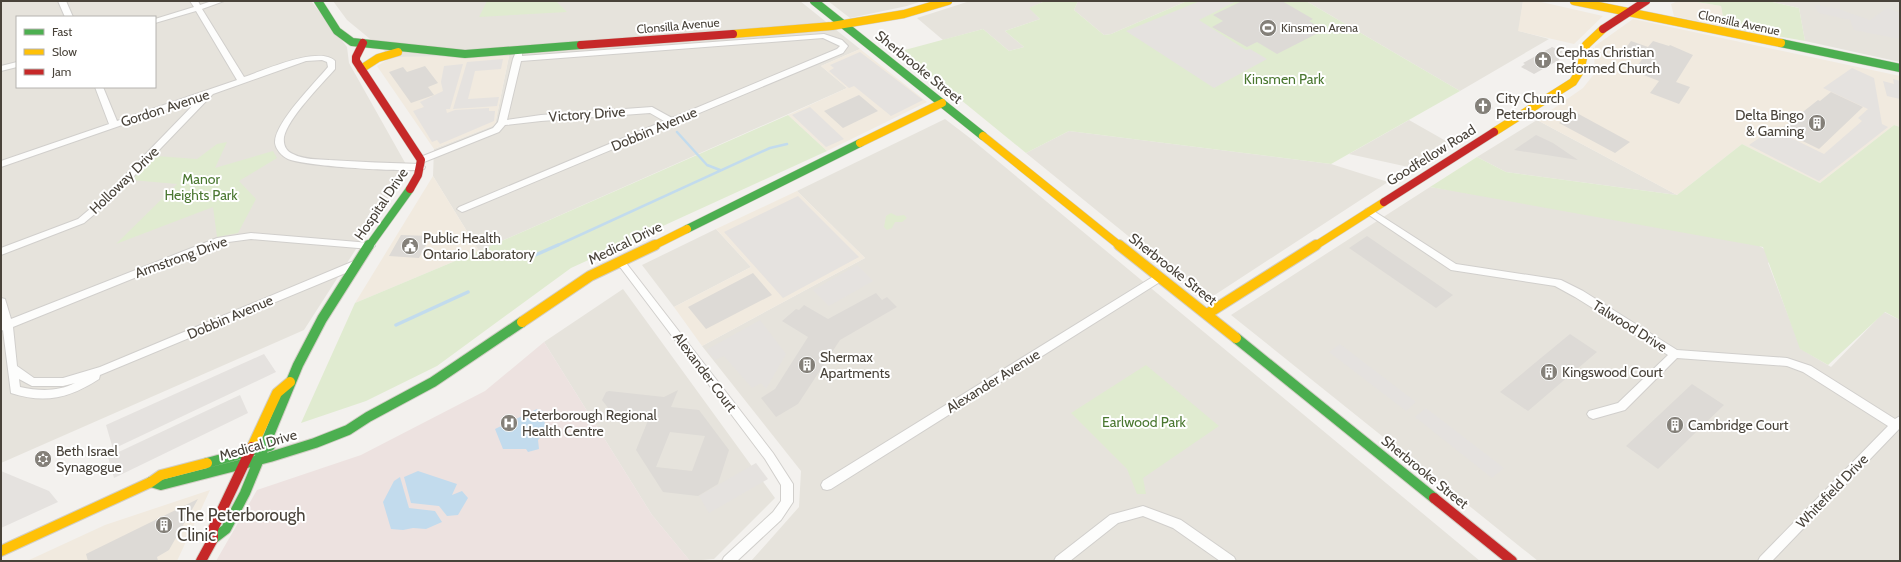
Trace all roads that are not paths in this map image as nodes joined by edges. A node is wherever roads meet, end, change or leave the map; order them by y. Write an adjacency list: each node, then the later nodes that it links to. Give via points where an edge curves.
1 (62, 1): 10 (street)
2 (220, 1): 8 (street)
3 (318, 1): 14 (main road, via 341,36 352,44)
4 (814, 1): 13 (main road, Sherbrooke Street)
5 (948, 1): 13 (main road, Clonsilla Avenue, via 904,14)
6 (1574, 1): 9 (main road, Clonsilla Avenue)
7 (1647, 1): 9 (main road, Goodfellow Road); 12 (main road)
8 (196, 4): 11 (street); 23 (street)
9 (1629, 13): 12 (main road, Clonsilla Avenue); 33 (main road, Goodfellow Road, via 1593,36 1586,46 1582,69 1573,82)
10 (69, 16)
11 (156, 21)
12 (1671, 21): 20 (main road, Clonsilla Avenue)
13 (843, 24): 17 (main road, Clonsilla Avenue); 26 (main road, Sherbrooke Street)
14 (363, 43): 16 (main road); 22 (main road, Hospital Drive, via 356,57)
15 (844, 46): 18 (street, Clonsilla Avenue, via 824,36); 27 (street, Dobbin Avenue, via 840,51)
16 (408, 50): 17 (main road, Clonsilla Avenue, via 465,54); 22 (main road, via 382,55)
17 (520, 50): 18 (street)
18 (517, 60): 28 (street)
19 (16, 64): 21 (street)
20 (1900, 68)
21 (1, 69)
22 (361, 69): 30 (main road, Hospital Drive)
23 (242, 81): 25 (street, Gordon Avenue); 30 (street, Gordon Avenue, via 305,59 329,59 332,67 281,130 279,142 283,152 295,159 306,161 375,166)
24 (99, 88): 29 (street)
25 (210, 93): 29 (street, Gordon Avenue); 35 (street, Holloway Drive, via 106,200 81,221)
26 (944, 105): 36 (main road, Medical Drive); 38 (main road, Sherbrooke Street)
27 (670, 121): 28 (street, Victory Drive, via 652,110); 32 (street, Dobbin Avenue)
28 (502, 123): 30 (street, via 496,130)
29 (114, 125): 31 (street, Gordon Avenue)
30 (421, 163): 34 (main road, Hospital Drive, via 416,180)
31 (1, 164)
32 (462, 210)
33 (1369, 211): 40 (main road, Goodfellow Road); 42 (street, Talwood Drive, via 1454,266 1557,283)
34 (370, 246): 37 (main road, Hospital Drive); 41 (street, Armstrong Drive, via 251,236 220,240)
35 (1, 252)
36 (620, 261): 47 (main road, Medical Drive, via 590,276 433,382); 58 (street, Alexander Court, via 769,456 787,484 787,502 777,516)
37 (357, 264): 44 (street, Dobbin Avenue); 45 (main road, Hospital Drive, via 315,329)
38 (1159, 277): 40 (main road, Sherbrooke Street); 54 (street, Alexander Avenue)
39 (1, 302): 41 (street)
40 (1207, 314): 61 (main road, Sherbrooke Street)
41 (4, 326): 43 (street)
42 (1675, 354): 46 (street, via 1621,407); 48 (street, Talwood Drive, via 1787,362 1807,369)
43 (12, 368): 44 (street, Dobbin Avenue, via 32,382 63,382); 44 (street, Dobbin Avenue, via 14,390 41,396 72,391)
44 (103, 370)
45 (290, 382): 49 (main road, Hospital Drive); 50 (main road, Hospital Drive, via 277,393)
46 (1594, 414)
47 (368, 417): 49 (main road, Medical Drive, via 346,422 311,436); 51 (main road, Medical Drive, via 348,430)
48 (1898, 423): 62 (street, Whitefield Drive)
49 (265, 447): 50 (main road, Medical Drive); 51 (main road, Hospital Drive)
50 (248, 452): 52 (main road, Hospital Drive); 53 (main road, Medical Drive, via 161,475)
51 (259, 460): 52 (main road, Medical Drive); 55 (main road, Hospital Drive, via 226,529)
52 (242, 464): 53 (main road, Medical Drive, via 161,485); 55 (main road, Hospital Drive, via 213,530)
53 (151, 482): 56 (main road, Medical Drive)
54 (827, 485)
55 (212, 539): 57 (main road, Hospital Drive)
56 (1, 551)
57 (201, 561)
58 (728, 561)
59 (1060, 561): 60 (street, via 1114,519 1143,511 1177,524)
60 (1230, 561)
61 (1512, 561)
62 (1764, 561)

